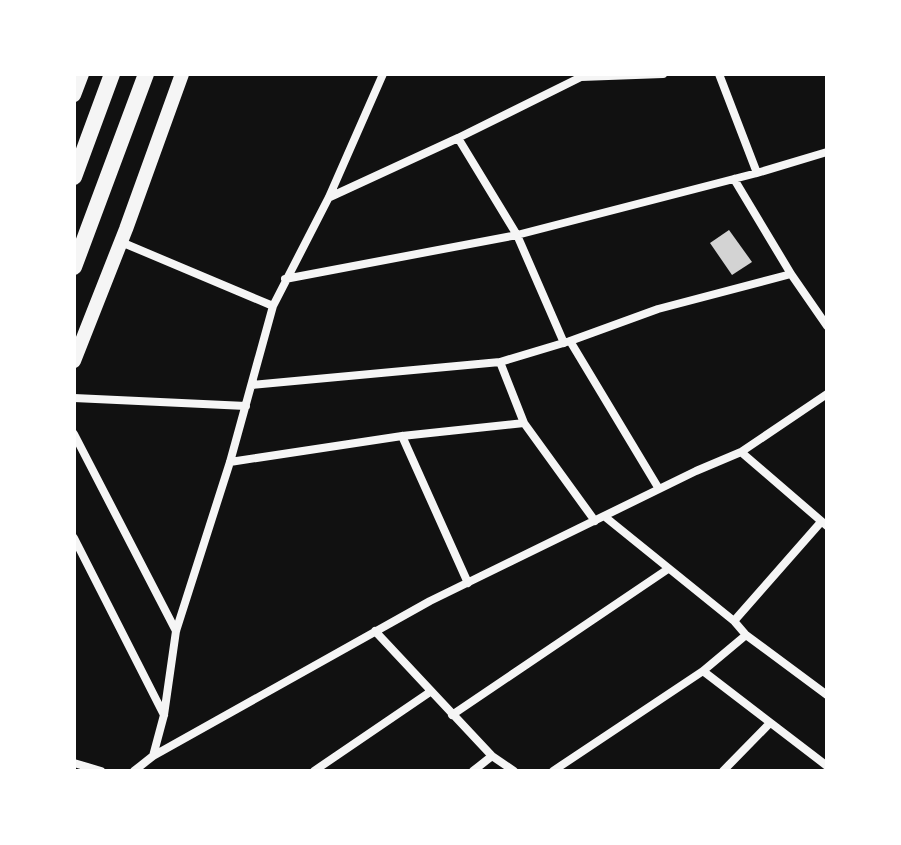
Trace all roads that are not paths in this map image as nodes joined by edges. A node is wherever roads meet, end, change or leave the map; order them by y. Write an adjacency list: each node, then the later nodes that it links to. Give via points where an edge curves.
1 (82, 74): 9 (main road)
2 (112, 74): 13 (main road)
3 (146, 74): 18 (main road)
4 (182, 74): 17 (main road)
5 (383, 74): 15 (street)
6 (663, 74): 8 (street)
7 (719, 74): 12 (street)
8 (579, 76): 10 (street)
9 (74, 95)
10 (458, 138): 15 (street); 16 (street)
11 (827, 152): 12 (street)
12 (757, 173): 14 (street)
13 (74, 177)
14 (734, 179): 16 (street); 19 (street)
15 (329, 197): 20 (street)
16 (517, 235): 20 (street); 23 (street)
17 (121, 242): 21 (street); 24 (main road)
18 (74, 267)
19 (791, 274): 22 (street); 23 (street, via 658,309)
20 (285, 279): 21 (street)
21 (273, 306): 26 (street)
22 (827, 326)
23 (567, 342): 25 (street); 35 (street)
24 (74, 361)
25 (500, 362): 26 (street); 30 (street)
26 (252, 385): 29 (street)
27 (826, 397): 33 (street)
28 (74, 398): 29 (street)
29 (246, 406): 34 (street)
30 (524, 423): 32 (street); 36 (street)
31 (74, 434): 42 (street)
32 (402, 436): 34 (street); 40 (street)
33 (741, 452): 35 (street); 37 (street)
34 (230, 462): 42 (street)
35 (659, 489): 36 (street)
36 (600, 518): 39 (street); 40 (street)
37 (824, 524): 41 (street)
38 (74, 538): 48 (street)
39 (668, 569): 41 (street); 49 (street)
40 (468, 583): 43 (street)
41 (734, 621): 44 (street)
42 (176, 631): 48 (street)
43 (375, 631): 46 (street); 51 (street)
44 (746, 635): 45 (street); 47 (street)
45 (703, 671): 50 (street); 60 (street)
46 (430, 692): 49 (street); 57 (street)
47 (827, 695)
48 (164, 715): 51 (street)
49 (452, 715): 52 (street)
50 (770, 723): 54 (street); 61 (street)
51 (153, 756): 56 (street)
52 (492, 756): 58 (street); 59 (street)
53 (74, 763): 55 (street)
54 (827, 766)
55 (101, 771)
56 (134, 771)
57 (314, 771)
58 (473, 771)
59 (514, 771)
60 (553, 771)
61 (723, 771)

